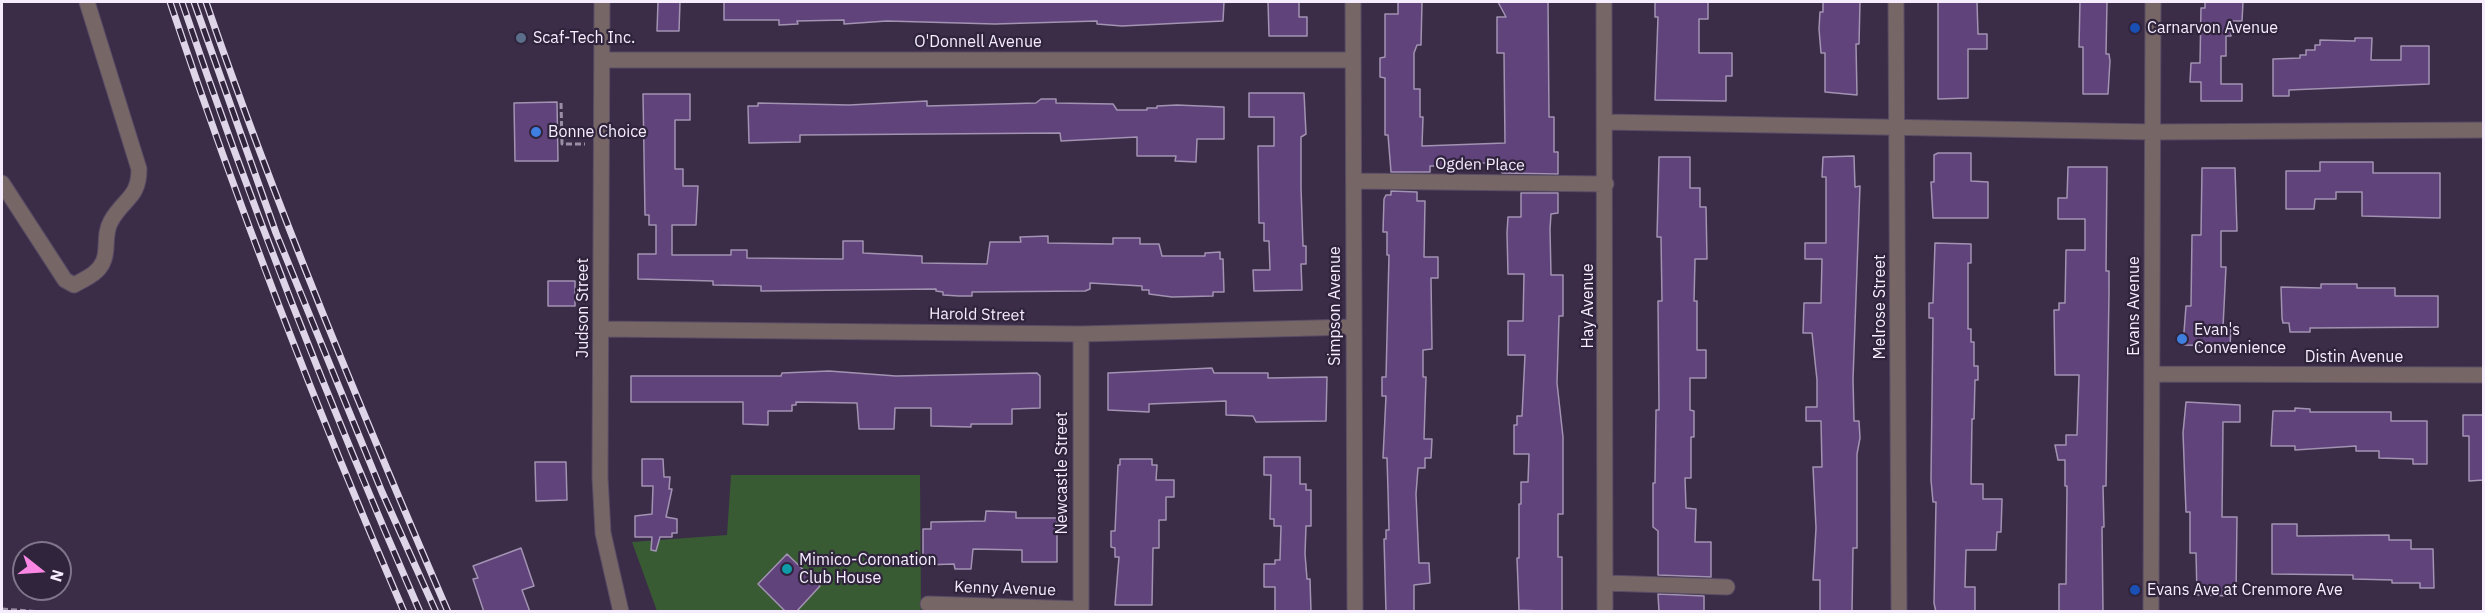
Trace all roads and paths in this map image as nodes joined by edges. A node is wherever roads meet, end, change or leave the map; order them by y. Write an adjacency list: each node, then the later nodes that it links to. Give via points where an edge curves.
1 (87, 2): 16 (street, via 139,169 139,187 110,221 105,236 105,261 97,271 74,285 65,279)
2 (602, 2): 7 (street, Judson Street)
3 (1353, 2): 8 (street, Simpson Avenue)
4 (1604, 2): 10 (street, Hay Avenue)
5 (1896, 2): 11 (street, Melrose Street)
6 (2153, 2): 13 (street, Evans Avenue)
7 (602, 60): 8 (street, O'Donnell Avenue); 14 (street, Judson Street)
8 (1353, 60): 15 (street, Simpson Avenue)
9 (561, 103): 14 (path, via 562,144)
10 (1605, 122): 11 (street); 17 (street, Hay Avenue)
11 (1898, 128): 13 (street); 33 (street, Melrose Street)
12 (2484, 130): 13 (street)
13 (2153, 132): 21 (street, Evans Avenue)
14 (602, 145): 19 (street, Judson Street)
15 (1354, 181): 17 (street, Ogden Place); 18 (street, Simpson Avenue)
16 (2, 183)
17 (1606, 184): 23 (street, Hay Avenue)
18 (1353, 327): 20 (street, Harold Street); 31 (street, Simpson Avenue)
19 (601, 329): 20 (street, Harold Street); 30 (street, Judson Street, via 603,533)
20 (1082, 334): 28 (street, Newcastle Street)
21 (2152, 374): 22 (street, Distin Avenue); 34 (street, Evans Avenue)
22 (2484, 375)
23 (1605, 584): 24 (street); 32 (street, Hay Avenue)
24 (1727, 587)
25 (928, 604): 26 (street, Kenny Avenue)
26 (956, 608): 28 (street, Kenny Avenue)
27 (2, 609): 29 (path)
28 (1081, 610)
29 (43, 612)
30 (621, 612)
31 (1355, 612)
32 (1605, 612)
33 (1899, 612)
34 (2151, 612)

